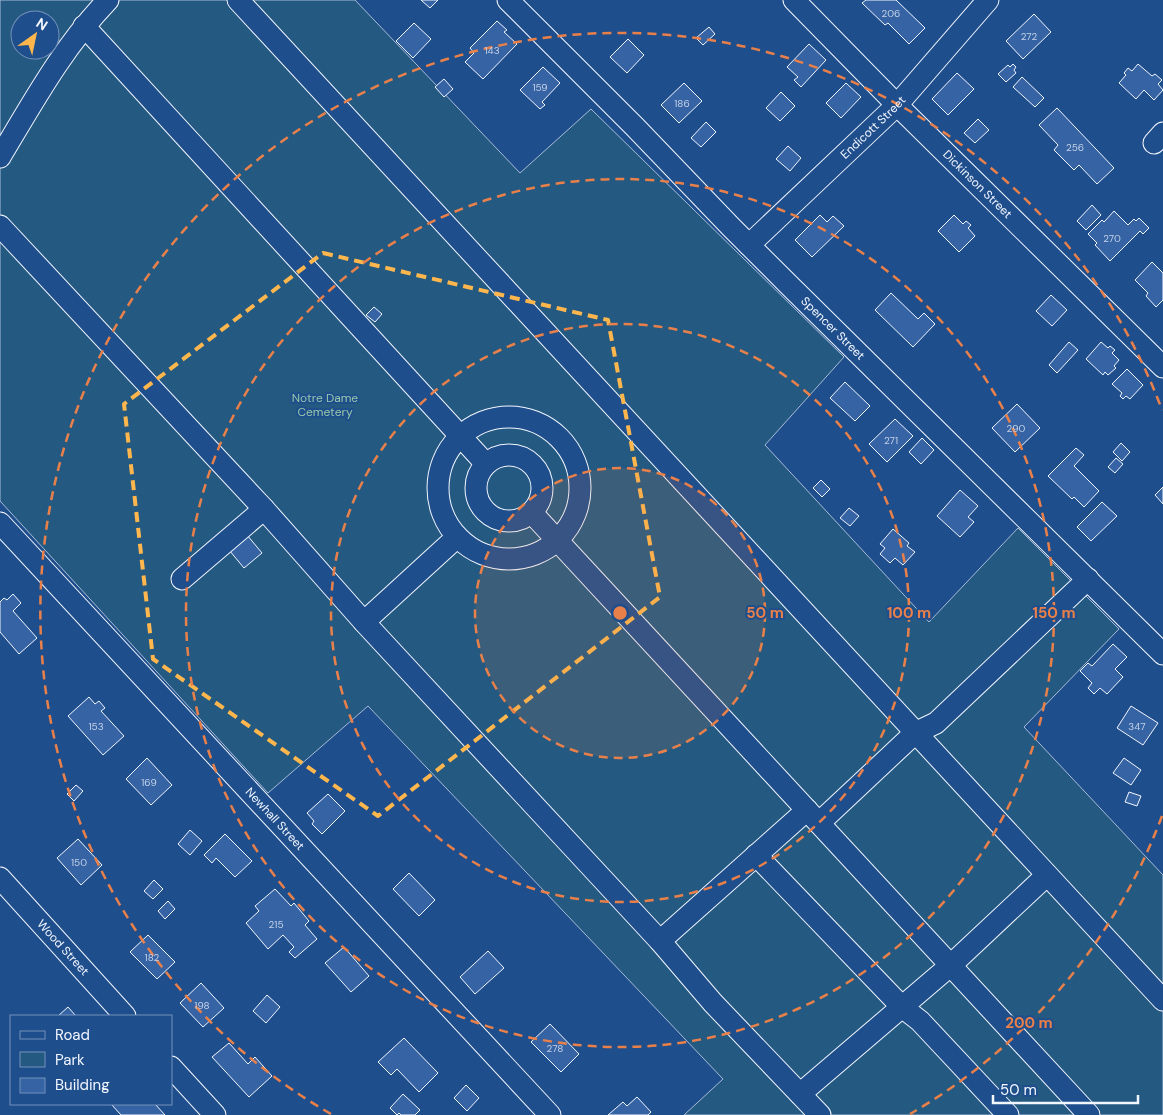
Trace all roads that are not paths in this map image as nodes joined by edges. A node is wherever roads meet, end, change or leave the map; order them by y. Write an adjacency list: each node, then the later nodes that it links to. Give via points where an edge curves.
1 (238, 0): 23 (street)
2 (508, 0): 10 (street, Spencer Street)
3 (794, 0): 7 (street, Dickinson Street)
4 (988, 0): 7 (street, Endicott Street)
5 (104, 1): 6 (street)
6 (84, 26): 8 (street, via 56,64); 12 (street)
7 (897, 105): 10 (street, Endicott Street); 11 (street, Dickinson Street)
8 (0, 158)
9 (0, 226): 14 (street)
10 (749, 245): 20 (street, Spencer Street)
11 (1163, 367)
12 (459, 435): 13 (street); 17 (street, via 441,465 438,484 442,512); 18 (street, via 493,418 509,417 526,419 555,434 575,461 580,494 569,526)
13 (486, 464): 15 (street, via 476,482 477,497 484,511 503,522 523,519); 15 (street, via 496,457 519,456 538,470 543,493)
14 (264, 509): 19 (street); 21 (street)
15 (532, 513): 18 (street)
16 (0, 523): 36 (street, Newhall Street)
17 (457, 537): 18 (street, via 489,556 507,559 526,557 544,550); 21 (street)
18 (557, 540): 24 (street)
19 (182, 579)
20 (1088, 579): 22 (street, Spencer Street); 23 (street, via 936,723)
21 (364, 622): 28 (street)
22 (1163, 654)
23 (915, 733): 24 (street); 26 (street)
24 (813, 816): 25 (street); 29 (street)
25 (756, 855): 28 (street); 31 (street)
26 (1047, 875): 29 (street); 30 (street)
27 (0, 878): 32 (street, Wood Street)
28 (660, 941): 34 (street, via 713,1003)
29 (951, 965): 31 (street); 39 (street)
30 (1163, 1000)
31 (902, 1007): 34 (street); 38 (street, via 920,1021)
32 (124, 1015)
33 (172, 1068): 35 (street)
34 (800, 1094): 37 (street)
35 (215, 1115)
36 (550, 1115)
37 (820, 1115)
38 (1008, 1115)
39 (1089, 1115)

